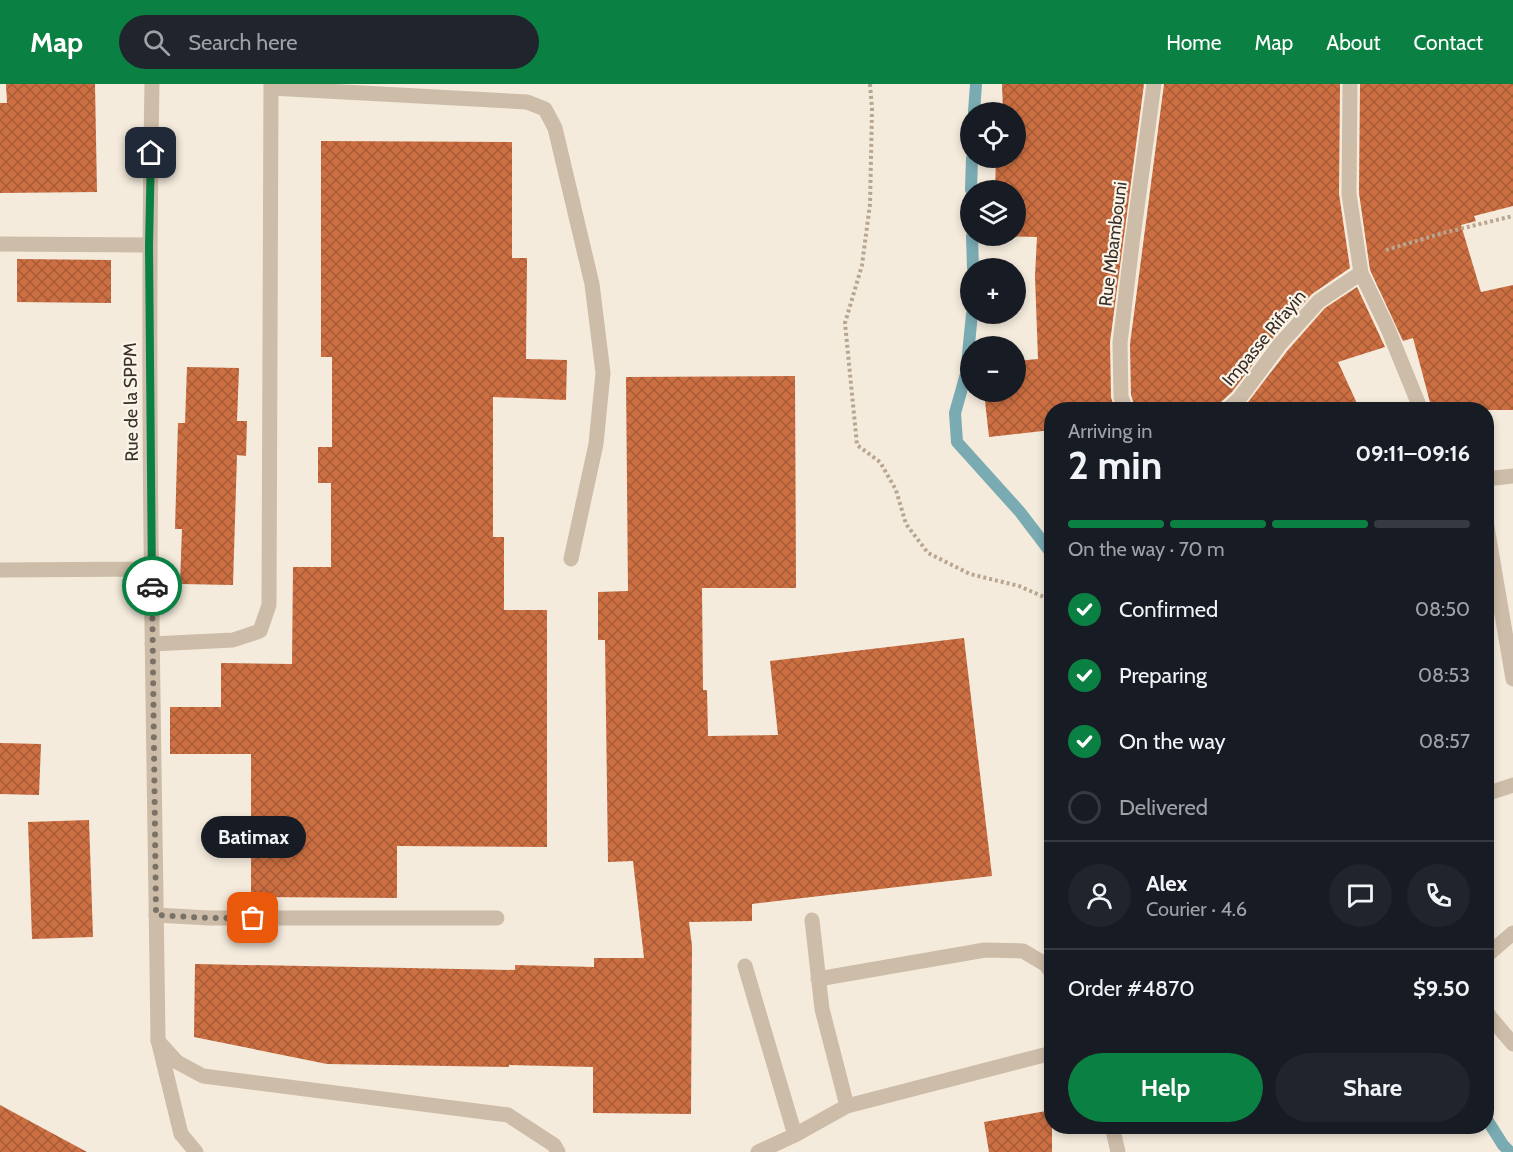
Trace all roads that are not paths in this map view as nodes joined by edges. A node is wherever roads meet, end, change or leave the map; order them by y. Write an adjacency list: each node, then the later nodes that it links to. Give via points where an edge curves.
1 (152, 84): 6 (street, Rue de la SPPM)
2 (1154, 84): 8 (street, Rue Mbambouni, via 1120,343)
3 (1350, 84): 7 (street, via 1349,194)
4 (271, 86): 13 (street, via 526,102 545,109 555,128 592,284 603,373 597,444); 17 (street, via 269,605 260,631 233,640)
5 (0, 244): 6 (street)
6 (149, 245): 14 (street, Rue de la SPPM)
7 (1361, 273): 9 (street, Impasse Rifayin, via 1319,302 1280,344); 10 (street)
8 (1123, 402)
9 (1236, 402)
10 (1418, 402)
11 (1513, 476): 12 (street)
12 (1494, 478)
13 (571, 559)
14 (152, 568): 16 (street); 17 (street, Rue de la SPPM)
15 (1494, 568): 18 (street)
16 (0, 570)
17 (152, 644): 21 (street, Rue de la SPPM)
18 (1513, 679)
19 (1513, 785): 20 (street)
20 (1494, 791)
21 (156, 915): 22 (street); 30 (street, Rue de la SPPM)
22 (497, 918)
23 (812, 920): 28 (street)
24 (1513, 933): 25 (street)
25 (1494, 949)
26 (1044, 963): 28 (street, via 1023,951 985,950)
27 (745, 966): 35 (street)
28 (818, 979): 33 (street)
29 (1494, 1022): 31 (street)
30 (158, 1041): 36 (street, Rue de la SPPM, via 181,1134); 37 (street, via 177,1062 203,1076 508,1115 554,1145)
31 (1513, 1044)
32 (1044, 1055): 33 (street)
33 (847, 1106): 35 (street)
34 (1114, 1134): 39 (street)
35 (795, 1135): 38 (street)
36 (196, 1152)
37 (558, 1152)
38 (758, 1152)
39 (1118, 1152)

